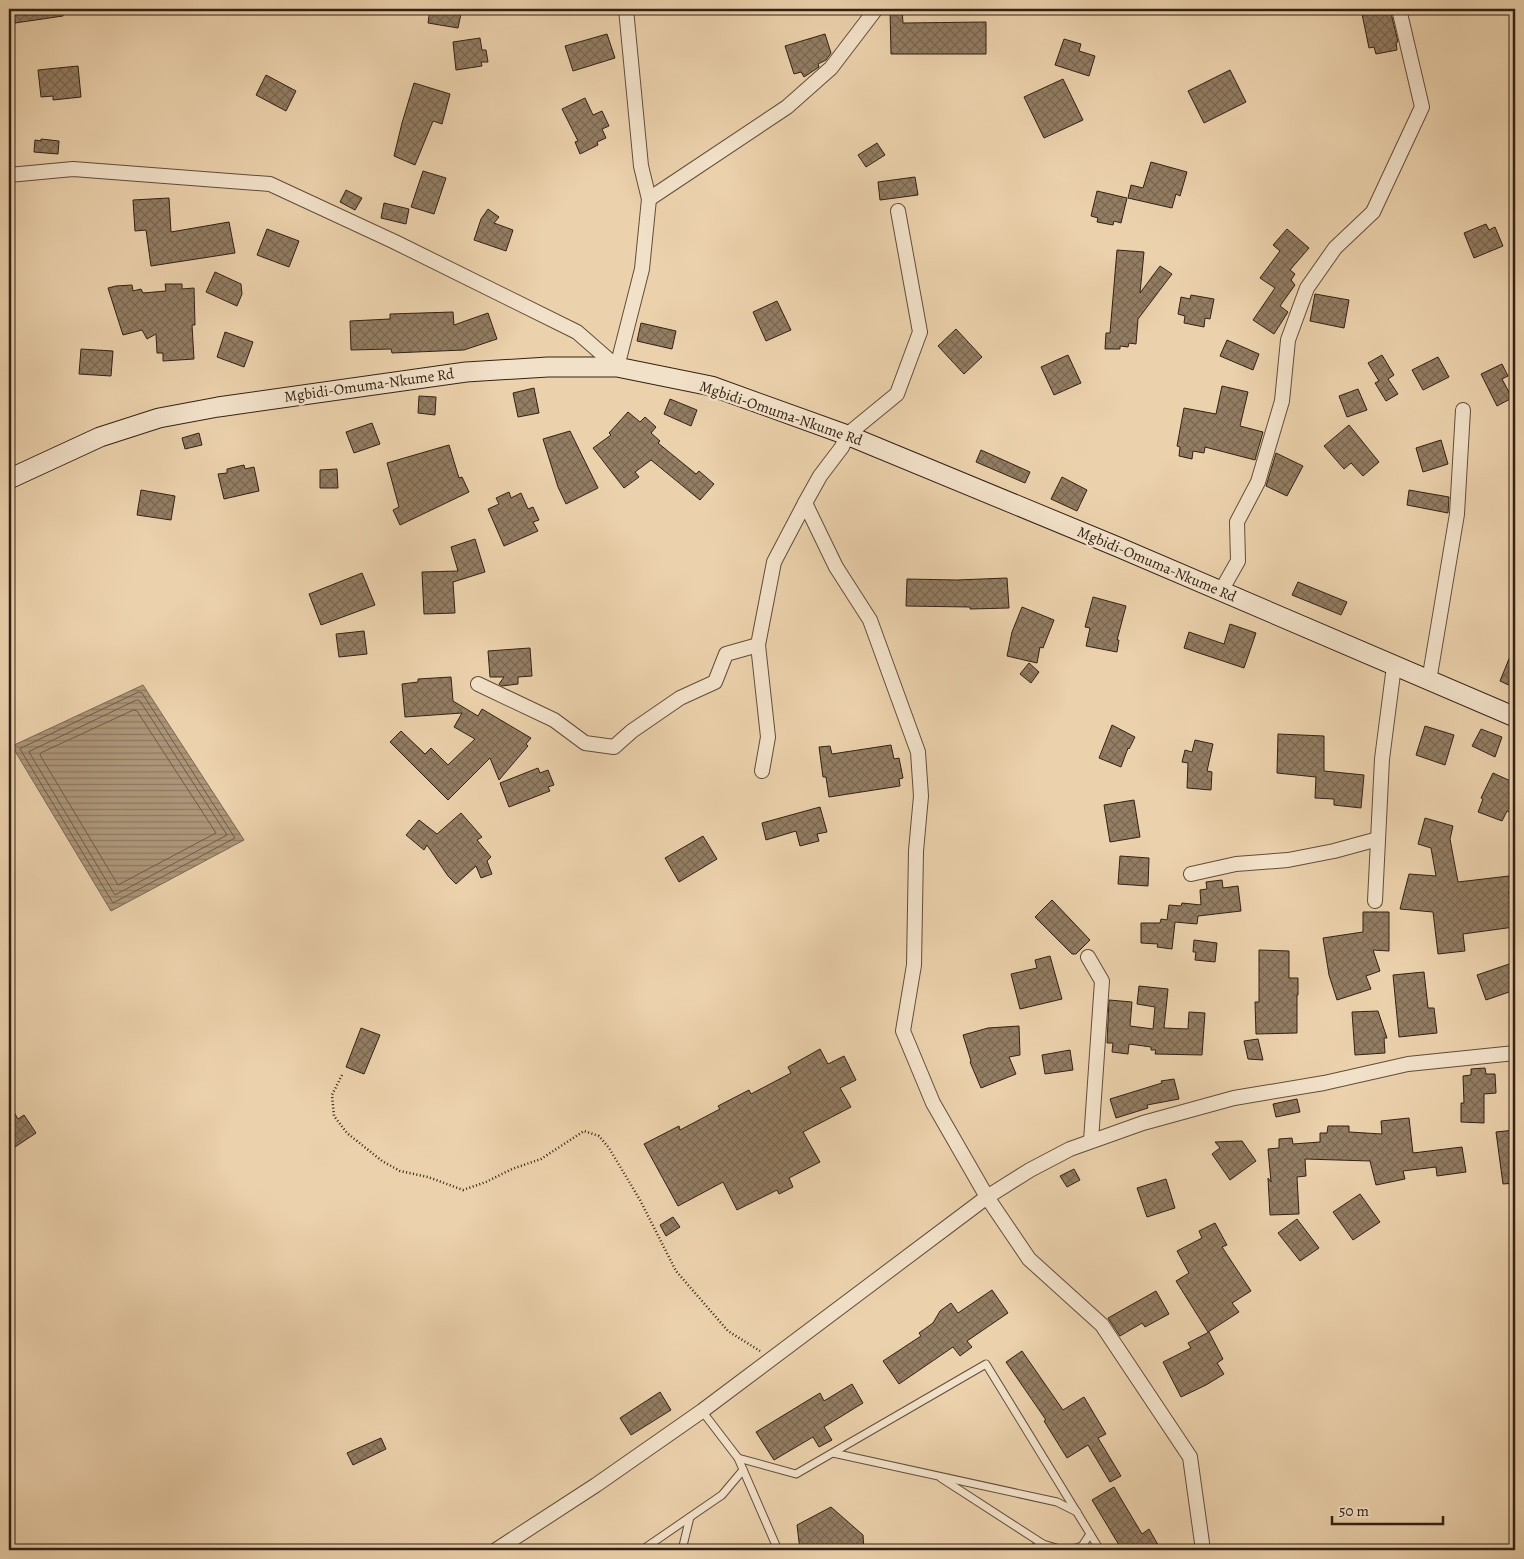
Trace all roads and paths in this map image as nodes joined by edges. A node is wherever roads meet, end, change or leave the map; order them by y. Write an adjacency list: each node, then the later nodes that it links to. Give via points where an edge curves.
1 (626, 9): 5 (street, via 641,166)
2 (876, 9): 5 (street, via 831,68 786,107)
3 (1399, 9): 12 (street, via 1422,108 1373,212 1335,248 1307,288 1288,340 1282,401 1258,482 1237,522 1238,561)
4 (9, 175): 7 (street, via 73,169 270,184 577,332)
5 (649, 199): 7 (street, via 642,269)
6 (898, 211): 9 (street, via 920,332 897,394)
7 (617, 367): 9 (street, Mgbidi-Omuma-Nkume Rd, via 711,386); 10 (street, Mgbidi-Omuma-Nkume Rd, via 466,372 218,407 159,418 100,437)
8 (1463, 410): 15 (street, via 1457,514)
9 (847, 435): 11 (street); 12 (street, Mgbidi-Omuma-Nkume Rd)
10 (9, 479)
11 (805, 503): 13 (street, via 774,562); 26 (street, via 836,567 870,620 918,752 921,796 916,851 914,965 903,1032 933,1104)
12 (1221, 591): 14 (street, Mgbidi-Omuma-Nkume Rd)
13 (758, 645): 16 (street, via 726,654 715,682 680,698 614,747 585,743 554,720); 18 (street, via 768,736)
14 (1394, 666): 15 (street, Mgbidi-Omuma-Nkume Rd); 19 (street, via 1382,759)
15 (1429, 681): 17 (street, Mgbidi-Omuma-Nkume Rd)
16 (478, 684)
17 (1515, 717)
18 (762, 771)
19 (1378, 838): 20 (street, via 1334,851 1236,864); 21 (street)
20 (1191, 874)
21 (1375, 902)
22 (1088, 957): 25 (street, via 1102,981)
23 (1515, 1053): 25 (street, via 1408,1064 1324,1083 1234,1098 1143,1122)
24 (342, 1075): 27 (path, via 332,1095 334,1116 347,1133 382,1162 400,1171 463,1190 541,1159 584,1131 599,1136 610,1148 640,1200 676,1271 728,1332)
25 (1091, 1141): 26 (street, via 1030,1170)
26 (987, 1197): 27 (street); 45 (street, via 1029,1259 1102,1325 1190,1457)
27 (772, 1358): 28 (street)
28 (702, 1411): 30 (lane); 37 (street)
29 (833, 1453): 30 (lane, via 796,1474); 32 (lane); 33 (lane, via 986,1364)
30 (738, 1458): 31 (lane)
31 (743, 1470): 34 (lane, via 722,1495); 40 (lane)
32 (937, 1476): 33 (lane, via 1057,1502); 36 (lane)
33 (1077, 1512): 35 (lane)
34 (690, 1516): 38 (lane); 39 (lane)
35 (1090, 1534): 43 (lane, via 1082,1546); 44 (lane)
36 (1043, 1544): 41 (lane); 42 (lane)
37 (496, 1550)
38 (642, 1550)
39 (682, 1550)
40 (778, 1550)
41 (1029, 1550)
42 (1062, 1550)
43 (1070, 1550)
44 (1100, 1550)
45 (1203, 1550)

